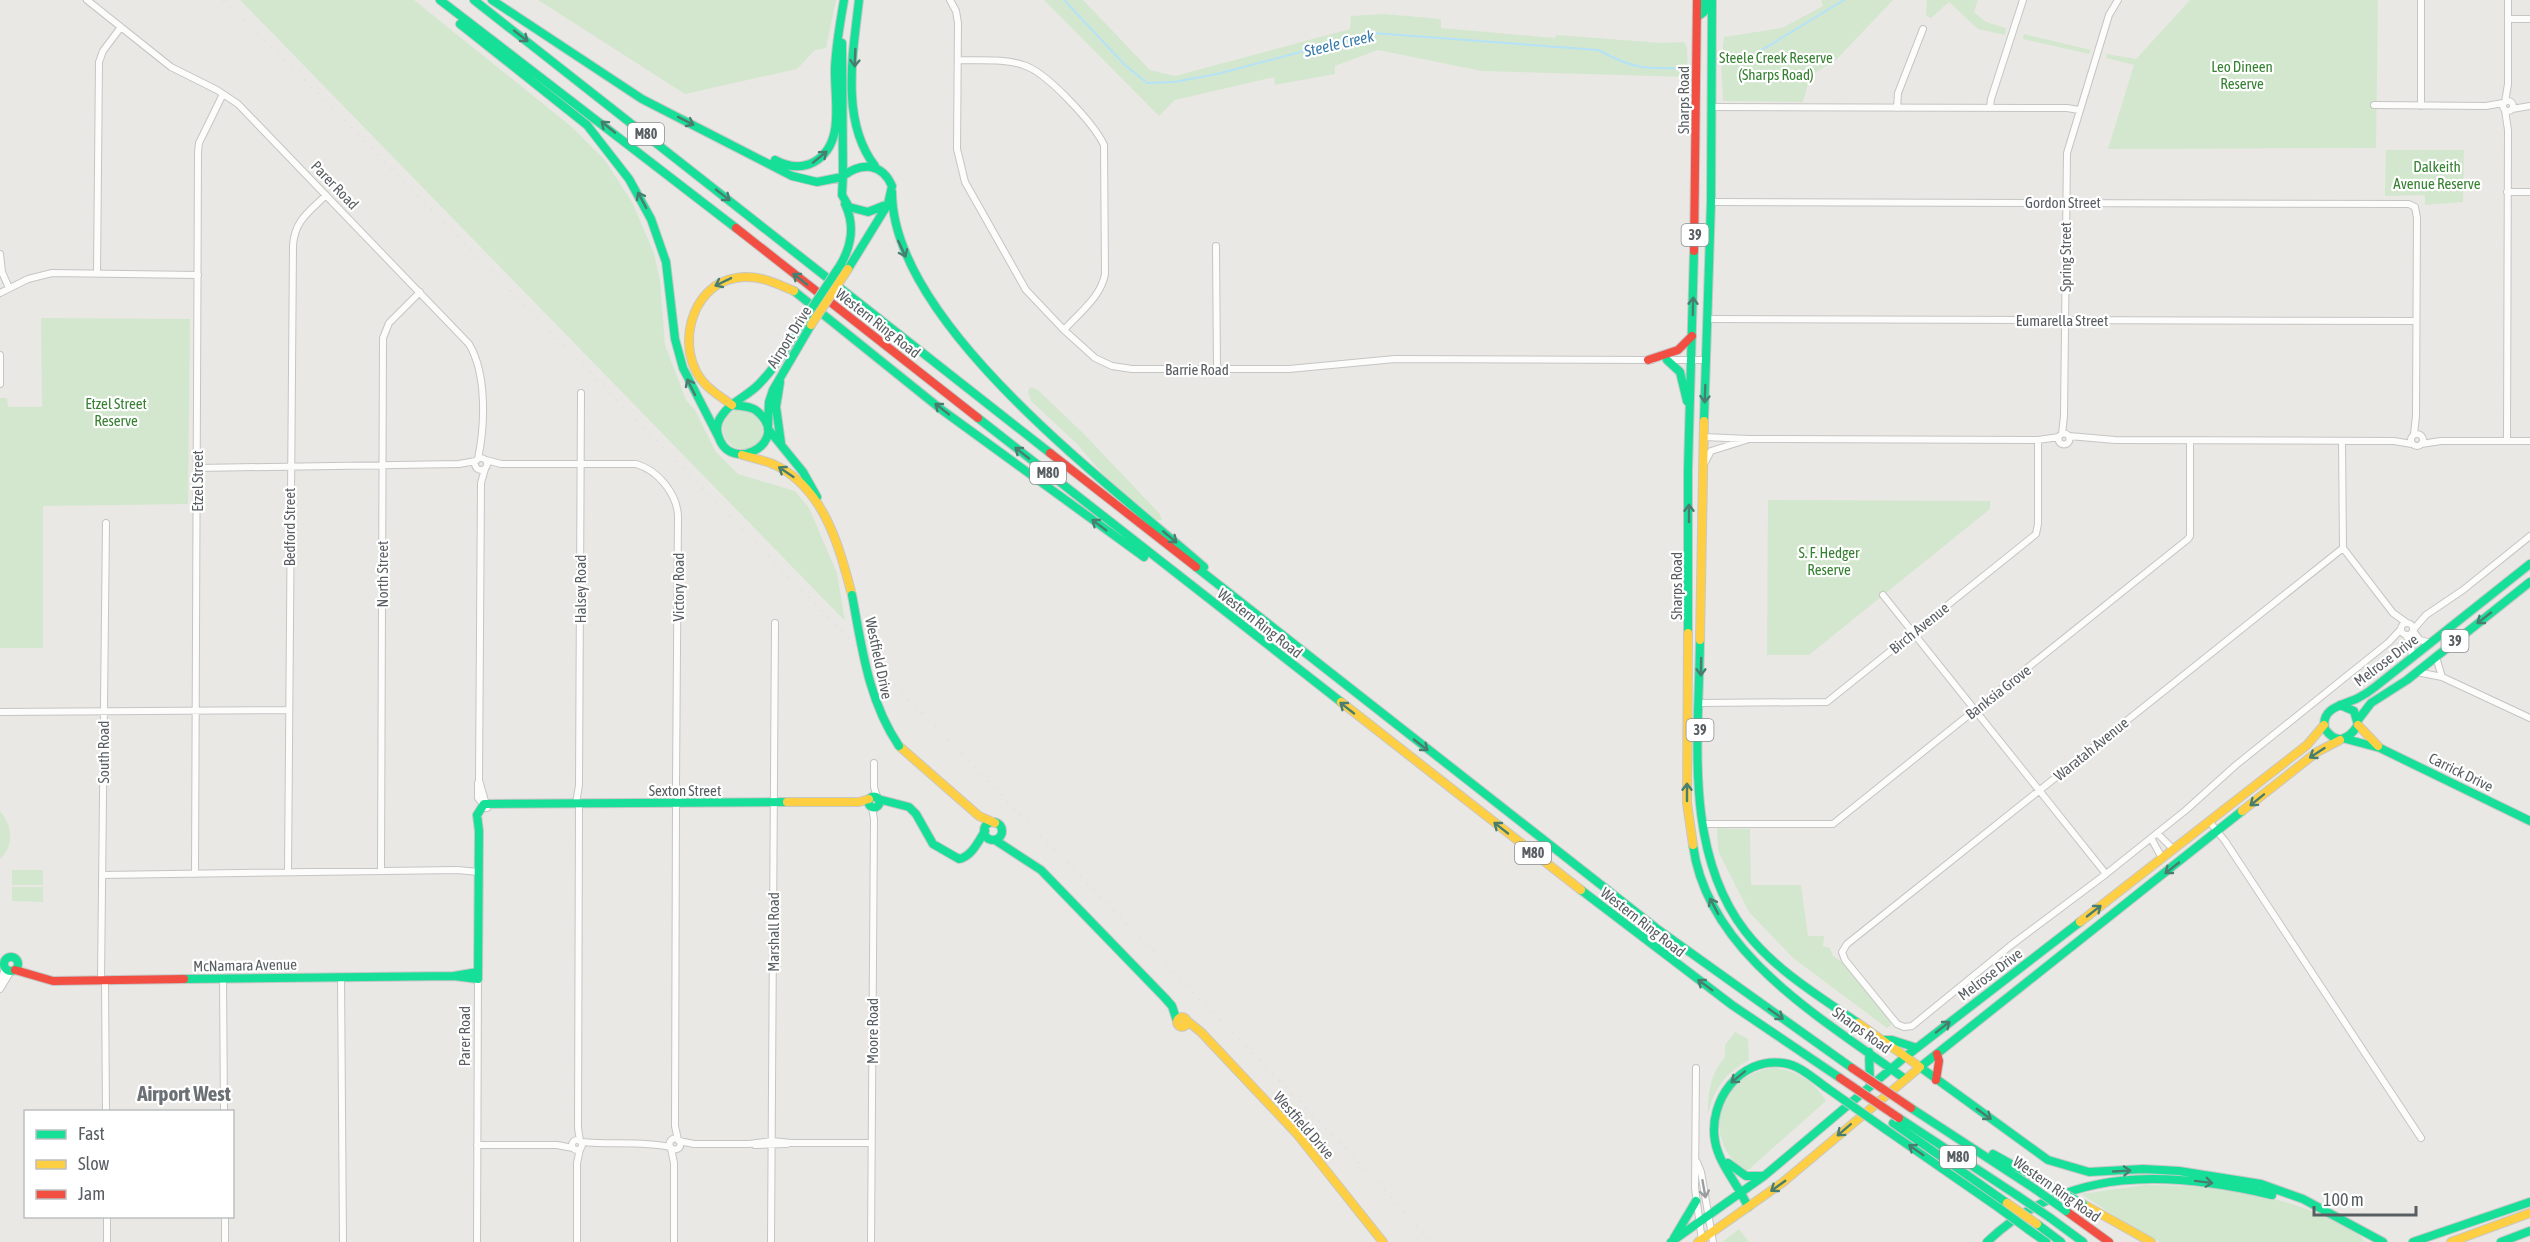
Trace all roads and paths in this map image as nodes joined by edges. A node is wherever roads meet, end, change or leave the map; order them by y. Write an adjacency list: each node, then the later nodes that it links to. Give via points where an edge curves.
1 (87, 0): 19 (street, Parer Road)
2 (430, 0): 71 (main road, one-way to 2, via 682,367 660,242 624,171 587,125)
3 (440, 0): 100 (main road, Western Ring Road / M80, one-way to 3)
4 (474, 0): 103 (main road, Western Ring Road / M80, one-way to 103)
5 (492, 0): 31 (main road, one-way to 31, via 642,99)
6 (845, 0): 31 (main road, one-way to 6, via 790,166 805,166 824,156 834,134 836,44); 35 (main road)
7 (859, 0): 34 (main road, one-way to 34, via 856,130 864,153)
8 (950, 0): 21 (street, Barrie Road, via 957,17)
9 (1697, 0): 16 (main road, Sharps Road / 39)
10 (1704, 0): 16 (main road, via 1704,12)
11 (1712, 0): 27 (main road, Sharps Road / 39)
12 (2023, 0): 29 (street)
13 (2118, 0): 30 (street, Spring Street, via 2109,15)
14 (2421, 0): 24 (street)
15 (2508, 0): 17 (street)
16 (1697, 17): 32 (main road, Sharps Road / 39)
17 (2508, 19): 18 (street); 25 (street)
18 (2530, 19)
19 (121, 27): 22 (street, Parer Road, via 171,67); 47 (street, via 101,54 98,68)
20 (1923, 29): 28 (street)
21 (958, 60): 56 (street, Barrie Road, via 957,149 965,182 1026,290); 56 (street, via 1023,64 1040,72 1098,131 1104,145 1103,286)
22 (223, 94): 39 (street, Parer Road, via 238,104); 48 (street, Etzel Street, via 199,142)
23 (2374, 105): 24 (street)
24 (2421, 106): 25 (street)
25 (2508, 106): 26 (street); 37 (street)
26 (2529, 106)
27 (1711, 107): 28 (street); 33 (main road, Sharps Road / 39)
28 (1897, 108): 29 (street)
29 (1990, 108): 30 (street)
30 (2079, 110): 41 (street, Spring Street, via 2068,147)
31 (708, 132): 35 (main road, via 801,179 822,183)
32 (1696, 160): 33 (main road); 57 (main road, Sharps Road / 39, one-way to 32)
33 (1711, 160): 40 (main road, Sharps Road / 39)
34 (877, 167): 35 (main road, via 864,165); 36 (main road, via 888,175)
35 (842, 176): 42 (main road)
36 (892, 192): 43 (main road); 103 (main road, one-way to 103, via 901,248 938,311 1001,386 1082,464)
37 (2507, 192): 38 (street); 78 (street)
38 (2530, 192)
39 (326, 195): 50 (street, Parer Road); 85 (street, Bedford Street, via 294,232)
40 (1711, 202): 41 (street, Gordon Street); 52 (main road, Sharps Road / 39)
41 (2066, 202): 53 (street, Spring Street); 54 (street, Gordon Street, via 2405,203 2415,207 2417,218)
42 (845, 203): 43 (main road, via 865,212); 46 (main road, Airport Drive, via 852,239)
43 (888, 204): 46 (main road, Airport Drive)
44 (1216, 246): 63 (street)
45 (0, 254): 49 (street)
46 (845, 266): 55 (main road, Airport Drive, bridge)
47 (97, 273): 48 (street); 49 (street, via 45,274)
48 (198, 275): 86 (street, Etzel Street)
49 (9, 288): 51 (street)
50 (420, 292): 83 (street, Parer Road, via 469,344 476,357 481,379); 84 (street, North Street, via 394,317 384,333)
51 (0, 293)
52 (1707, 319): 53 (street, Eumarella Street); 62 (main road, Sharps Road / 39)
53 (2065, 321): 54 (street, Eumarella Street); 72 (street, Spring Street)
54 (2416, 321): 73 (street)
55 (808, 323): 64 (main road, Airport Drive); 67 (main road, Airport Drive, via 753,390)
56 (1064, 330): 63 (street, Barrie Road, via 1095,358 1112,366)
57 (1693, 335): 59 (main road, via 1678,351); 61 (main road, Sharps Road / 39)
58 (0, 355): 65 (street)
59 (1648, 360): 60 (street, Barrie Road); 63 (street, Barrie Road, via 1395,358 1289,369)
60 (1667, 360): 61 (street, Barrie Road); 68 (main road, via 1675,364 1682,377)
61 (1692, 360): 62 (street, Barrie Road); 68 (main road, Sharps Road / 39)
62 (1706, 360): 70 (main road, Sharps Road / 39, one-way to 70)
63 (1217, 369)
64 (782, 372): 69 (main road, Airport Drive, via 769,402); 80 (main road, via 776,407)
65 (0, 384)
66 (581, 393): 82 (street, Halsey Road)
67 (732, 405): 69 (main road, via 754,408); 71 (main road, via 720,417); 100 (main road, one-way to 67, via 976,435 798,293 764,276 741,276 717,285 701,299 689,322 687,343 694,367 706,387)
68 (1690, 427): 88 (main road, Sharps Road / 39)
69 (768, 429): 80 (main road, Westfield Drive); 81 (main road, via 763,446)
70 (1704, 437): 74 (street); 87 (main road, Sharps Road / 39); 88 (main road, via 1698,441)
71 (719, 438): 81 (main road, via 730,451)
72 (2064, 438): 75 (street); 76 (street)
73 (2417, 438): 77 (street); 78 (street)
74 (1749, 439): 75 (street); 87 (street, via 1711,451)
75 (2040, 440): 105 (street, Birch Avenue, via 2036,534)
76 (2190, 441): 77 (street); 115 (street, Banksia Grove, via 2188,539)
77 (2342, 441): 92 (street)
78 (2507, 441): 79 (street)
79 (2530, 441)
80 (781, 444): 89 (main road, Westfield Drive, via 812,486)
81 (741, 454): 89 (main road, Westfield Drive, one-way to 81, via 787,472)
82 (581, 463): 83 (street, Victory Road); 128 (street, Halsey Road); 129 (street, Victory Road, via 640,465 655,474 677,502)
83 (481, 464): 84 (street, Victory Road); 130 (street, Parer Road, via 479,780)
84 (382, 465): 85 (street, Victory Road); 145 (street, North Street)
85 (290, 467): 86 (street, Victory Road); 114 (street, Bedford Street)
86 (197, 468): 116 (street, Etzel Street)
87 (1702, 469): 112 (main road, Sharps Road / 39, one-way to 112)
88 (1688, 470): 152 (main road, Sharps Road / 39, one-way to 88, via 1700,877 1688,825)
89 (820, 506): 131 (main road, Westfield Drive, bridge, via 839,547 869,689 880,718 899,746)
90 (106, 523): 118 (street, South Road)
91 (2530, 536): 99 (street, Melrose Drive)
92 (2343, 548): 98 (street); 125 (street, Waratah Avenue)
93 (2530, 564): 95 (main road, Melrose Drive / 39)
94 (2530, 582): 97 (main road, Melrose Drive / 39)
95 (2494, 593): 97 (main road); 107 (main road, Melrose Drive / 39)
96 (1883, 595): 105 (street)
97 (2503, 604): 108 (main road, Melrose Drive / 39, one-way to 108)
98 (2393, 613): 102 (street); 106 (street)
99 (2426, 615): 102 (street, Melrose Drive); 104 (street, Melrose Drive)
100 (1233, 619): 172 (main road, Western Ring Road / M80, one-way to 100, via 1646,942)
101 (775, 623): 127 (street, Marshall Road)
102 (2408, 623): 104 (street); 106 (street, Melrose Drive)
103 (1276, 631): 177 (main road, Western Ring Road / M80, one-way to 177, bridge, via 1656,928 1852,1068)
104 (2413, 631): 106 (street, Melrose Drive); 107 (street, via 2420,640)
105 (1913, 632): 112 (street, Birch Avenue, via 1827,702); 115 (street)
106 (2403, 632): 109 (street, via 2411,644); 138 (street, Melrose Drive, via 2235,765)
107 (2431, 643): 109 (main road, Melrose Drive / 39)
108 (2436, 657): 110 (main road, Melrose Drive / 39); 111 (street)
109 (2412, 658): 113 (main road, Melrose Drive / 39, via 2366,693)
110 (2417, 672): 111 (street); 120 (main road, Melrose Drive / 39, via 2371,703)
111 (2442, 677): 119 (street)
112 (1700, 703): 134 (main road, Sharps Road / 39)
113 (2340, 705): 120 (main road, via 2354,711); 121 (main road, 39, via 2330,710)
114 (288, 710): 116 (street); 146 (street, Bedford Street)
115 (1975, 710): 125 (street); 134 (street, Banksia Grove, via 1833,824)
116 (196, 711): 118 (street); 147 (street, Etzel Street)
117 (0, 712): 118 (street)
118 (103, 712): 149 (street, South Road)
119 (2530, 718)
120 (2358, 723): 122 (main road, 39, via 2354,734); 123 (main road, Carrick Drive)
121 (2324, 725): 122 (main road, via 2329,735); 132 (main road, Melrose Drive / 39, via 2307,745)
122 (2343, 740): 123 (main road, Carrick Drive); 137 (main road, Melrose Drive / 39, one-way to 137, via 2317,752)
123 (2380, 748): 133 (main road, Carrick Drive)
124 (874, 763): 126 (street, Moore Road)
125 (2039, 790): 148 (street); 161 (street, Waratah Avenue, via 1846,944 1842,952 1845,960 1897,1024)
126 (874, 802): 127 (main road, Sexton Street); 142 (main road, Sexton Street, via 896,802 913,810 939,848 962,859); 179 (street, Moore Road)
127 (774, 803): 129 (main road, Sexton Street); 181 (street, Marshall Road)
128 (579, 804): 129 (main road, Sexton Street); 130 (main road, Sexton Street); 182 (street, Halsey Road)
129 (676, 804): 180 (street, Victory Road)
130 (485, 806): 144 (main road, Parer Road, via 479,831)
131 (979, 816): 135 (main road, Westfield Drive); 136 (main road, Westfield Drive)
132 (2209, 820): 137 (street); 141 (main road, Melrose Drive / 39)
133 (2530, 821)
134 (1702, 824): 150 (main road, Sharps Road / 39, via 1724,897)
135 (999, 826): 136 (main road, via 988,824); 139 (main road, via 1000,837); 140 (main road)
136 (985, 830): 139 (main road, via 987,837); 142 (main road)
137 (2217, 832): 153 (main road, Melrose Drive / 39, one-way to 153); 178 (street)
138 (2154, 836): 141 (street); 143 (street); 148 (street, Melrose Drive)
139 (994, 840): 140 (main road, Westfield Drive); 142 (main road, Sexton Street)
140 (1009, 847): 200 (main road, Westfield Drive, via 1041,870 1176,1006 1182,1021 1201,1032 1297,1134)
141 (2173, 849): 143 (main road, Melrose Drive / 39)
142 (973, 850)
143 (2162, 858): 151 (main road, Melrose Drive / 39, one-way to 143)
144 (479, 870): 145 (street); 155 (main road, Parer Road)
145 (381, 871): 146 (street)
146 (288, 872): 147 (street)
147 (195, 874): 149 (street)
148 (2106, 874): 161 (street, Melrose Drive)
149 (102, 875): 158 (street, South Road)
150 (1745, 931): 152 (main road); 162 (main road, Sharps Road / 39, via 1784,969)
151 (2067, 932): 153 (main road); 163 (main road, Melrose Drive / 39, one-way to 151)
152 (1733, 938): 164 (main road, Sharps Road / 39, via 1774,981)
153 (2076, 944): 165 (main road, Melrose Drive / 39)
154 (8, 964): 158 (main road, McNamara Avenue, via 53,981); 159 (street); 160 (street)
155 (478, 975): 156 (main road, McNamara Avenue); 183 (street, Parer Road)
156 (341, 977): 157 (main road, McNamara Avenue); 206 (street)
157 (223, 979): 158 (main road, McNamara Avenue); 175 (street)
158 (103, 980): 174 (street, South Road)
159 (0, 984)
160 (0, 989)
161 (1906, 1027)
162 (1880, 1040): 163 (main road, 39); 166 (main road, Sharps Road)
163 (1917, 1048): 166 (main road, Melrose Drive)
164 (1869, 1052): 169 (main road, Sharps Road / 39); 173 (main road)
165 (1937, 1054): 167 (main road, Melrose Drive / 39); 171 (main road)
166 (1905, 1057): 167 (main road, Sharps Road); 169 (main road, Melrose Drive)
167 (1920, 1067): 170 (main road, Melrose Drive / 39); 171 (main road, Sharps Road)
168 (1696, 1068): 185 (street)
169 (1891, 1069): 170 (main road, Sharps Road / 39); 173 (main road, Melrose Drive)
170 (1905, 1079): 191 (main road, Melrose Drive, one-way to 191)
171 (1936, 1080): 196 (main road, Sharps Road, one-way to 196, via 2040,1156 2059,1164 2089,1172 2143,1169 2230,1178 2303,1199)
172 (1834, 1083): 176 (main road, Western Ring Road / M80, bridge); 184 (main road, one-way to 184, via 1784,1063 1758,1065 1740,1074 1726,1088 1716,1108 1715,1140); 190 (main road, one-way to 172, bridge, via 1885,1129)
173 (1871, 1085): 186 (main road, Melrose Drive)
174 (106, 1110)
175 (224, 1110)
176 (1896, 1120): 190 (main road); 217 (main road, Western Ring Road / M80, bridge, via 2018,1196)
177 (1960, 1138): 218 (main road, Western Ring Road / M80, bridge); 219 (main road, bridge)
178 (2421, 1138)
179 (871, 1143): 181 (street); 211 (street, Moore Road)
180 (675, 1144): 181 (street); 182 (street); 209 (street, Victory Road)
181 (772, 1144): 210 (street, Marshall Road)
182 (577, 1145): 183 (street); 208 (street, Halsey Road)
183 (477, 1146): 207 (street, Parer Road)
184 (1722, 1160): 186 (main road, via 1746,1176); 187 (main road)
185 (1696, 1162): 188 (street); 193 (street, one-way to 193)
186 (1764, 1176): 187 (main road, Melrose Drive)
187 (1743, 1193): 191 (main road); 193 (main road, Melrose Drive)
188 (1695, 1201): 197 (street); 202 (main road)
189 (2530, 1202): 221 (main road)
190 (2003, 1205): 198 (main road, bridge)
191 (1748, 1207): 201 (main road, Melrose Drive)
192 (2530, 1213): 222 (main road)
193 (1709, 1216): 197 (main road, Melrose Drive); 201 (street)
194 (107, 1218): 204 (street)
195 (225, 1218): 205 (street)
196 (2339, 1218): 214 (main road, one-way to 196, via 2026,1209 2043,1201 2083,1188 2136,1180 2236,1186); 220 (main road)
197 (1698, 1223): 202 (main road, Melrose Drive); 203 (street)
198 (2033, 1227): 215 (main road); 216 (main road)
199 (2530, 1231): 223 (main road)
200 (1377, 1232): 212 (main road, Westfield Drive); 213 (main road, Westfield Drive)
201 (1712, 1237): 203 (main road, Melrose Drive)
202 (1672, 1241)
203 (1700, 1241)
204 (107, 1242)
205 (225, 1242)
206 (343, 1242)
207 (477, 1242)
208 (577, 1242)
209 (674, 1242)
210 (771, 1242)
211 (871, 1242)
212 (1383, 1242)
213 (1391, 1242)
214 (1987, 1242)
215 (2046, 1242)
216 (2061, 1242)
217 (2083, 1242)
218 (2109, 1242)
219 (2151, 1242)
220 (2383, 1242)
221 (2413, 1242)
222 (2451, 1242)
223 (2501, 1242)

